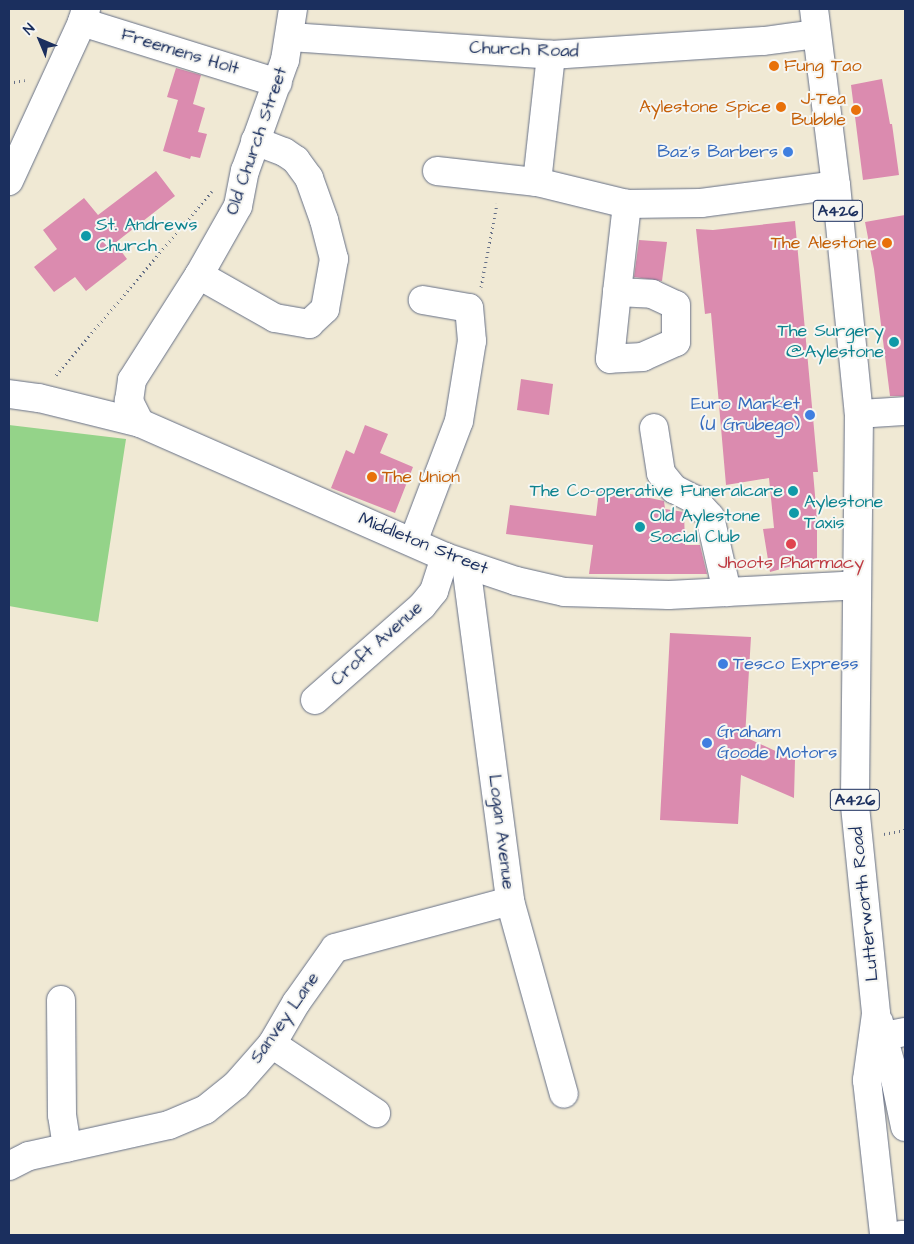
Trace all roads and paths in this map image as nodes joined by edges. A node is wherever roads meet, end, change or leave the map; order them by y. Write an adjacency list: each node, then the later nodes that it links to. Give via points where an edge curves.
1 (293, 9): 4 (street, Old Church Street)
2 (84, 15): 6 (street, Freemens Holt); 11 (street, Freemens Holt)
3 (815, 21): 5 (street, Church Road, via 764,41); 13 (street, A426)
4 (290, 37): 5 (street, Church Road); 6 (street, Old Church Street)
5 (551, 55): 12 (street)
6 (278, 83): 7 (street, Old Church Street)
7 (255, 141): 8 (street, Old Church Street); 15 (street, via 296,160 309,178 334,258 325,309 309,324 275,318)
8 (245, 171): 15 (street, Old Church Street, via 238,206); 20 (path, via 227,175 46,386)
9 (437, 171): 10 (street)
10 (502, 178): 12 (street); 18 (path, via 480,296)
11 (9, 182)
12 (537, 182): 14 (street)
13 (836, 185): 14 (street, via 701,203); 22 (street, A426)
14 (627, 204): 16 (street)
15 (199, 275): 23 (street, Old Church Street, via 132,380 129,400)
16 (617, 292): 16 (street, via 610,359 643,357 676,342 676,305 652,294)
17 (423, 300): 18 (street)
18 (469, 308): 25 (street, via 472,341 459,421)
19 (9, 394): 20 (street, Middleton Street)
20 (40, 398): 23 (street, Middleton Street)
21 (905, 411): 22 (street)
22 (859, 414): 27 (street, A426)
23 (140, 424): 25 (street, Middleton Street)
24 (654, 428): 28 (street, via 660,473 674,489 694,499 710,517)
25 (413, 542): 26 (street, Middleton Street)
26 (456, 561): 28 (street, Middleton Street, via 564,592 617,595); 29 (street, Croft Avenue, via 422,606); 30 (street, Logan Avenue)
27 (857, 585): 28 (street, Middleton Street); 32 (street, Lutterworth Road / A426, via 855,806)
28 (727, 592)
29 (315, 700)
30 (510, 901): 33 (street, Sanvey Lane, via 335,948); 34 (street, Logan Avenue)
31 (61, 1000): 38 (street, via 62,1114)
32 (888, 1027): 36 (street, Lutterworth Road / A426); 37 (street, Lutterworth Road / A426, via 867,1080)
33 (272, 1044): 35 (street); 38 (street, Sanvey Lane, via 236,1085 205,1110 169,1125)
34 (564, 1094)
35 (376, 1113)
36 (905, 1126): 37 (street)
37 (873, 1130): 40 (street, Lutterworth Road / A426)
38 (67, 1148): 39 (street, Sanvey Lane, via 29,1156)
39 (9, 1166)
40 (884, 1235)
41 (900, 1235): 42 (street)
42 (905, 1235)

